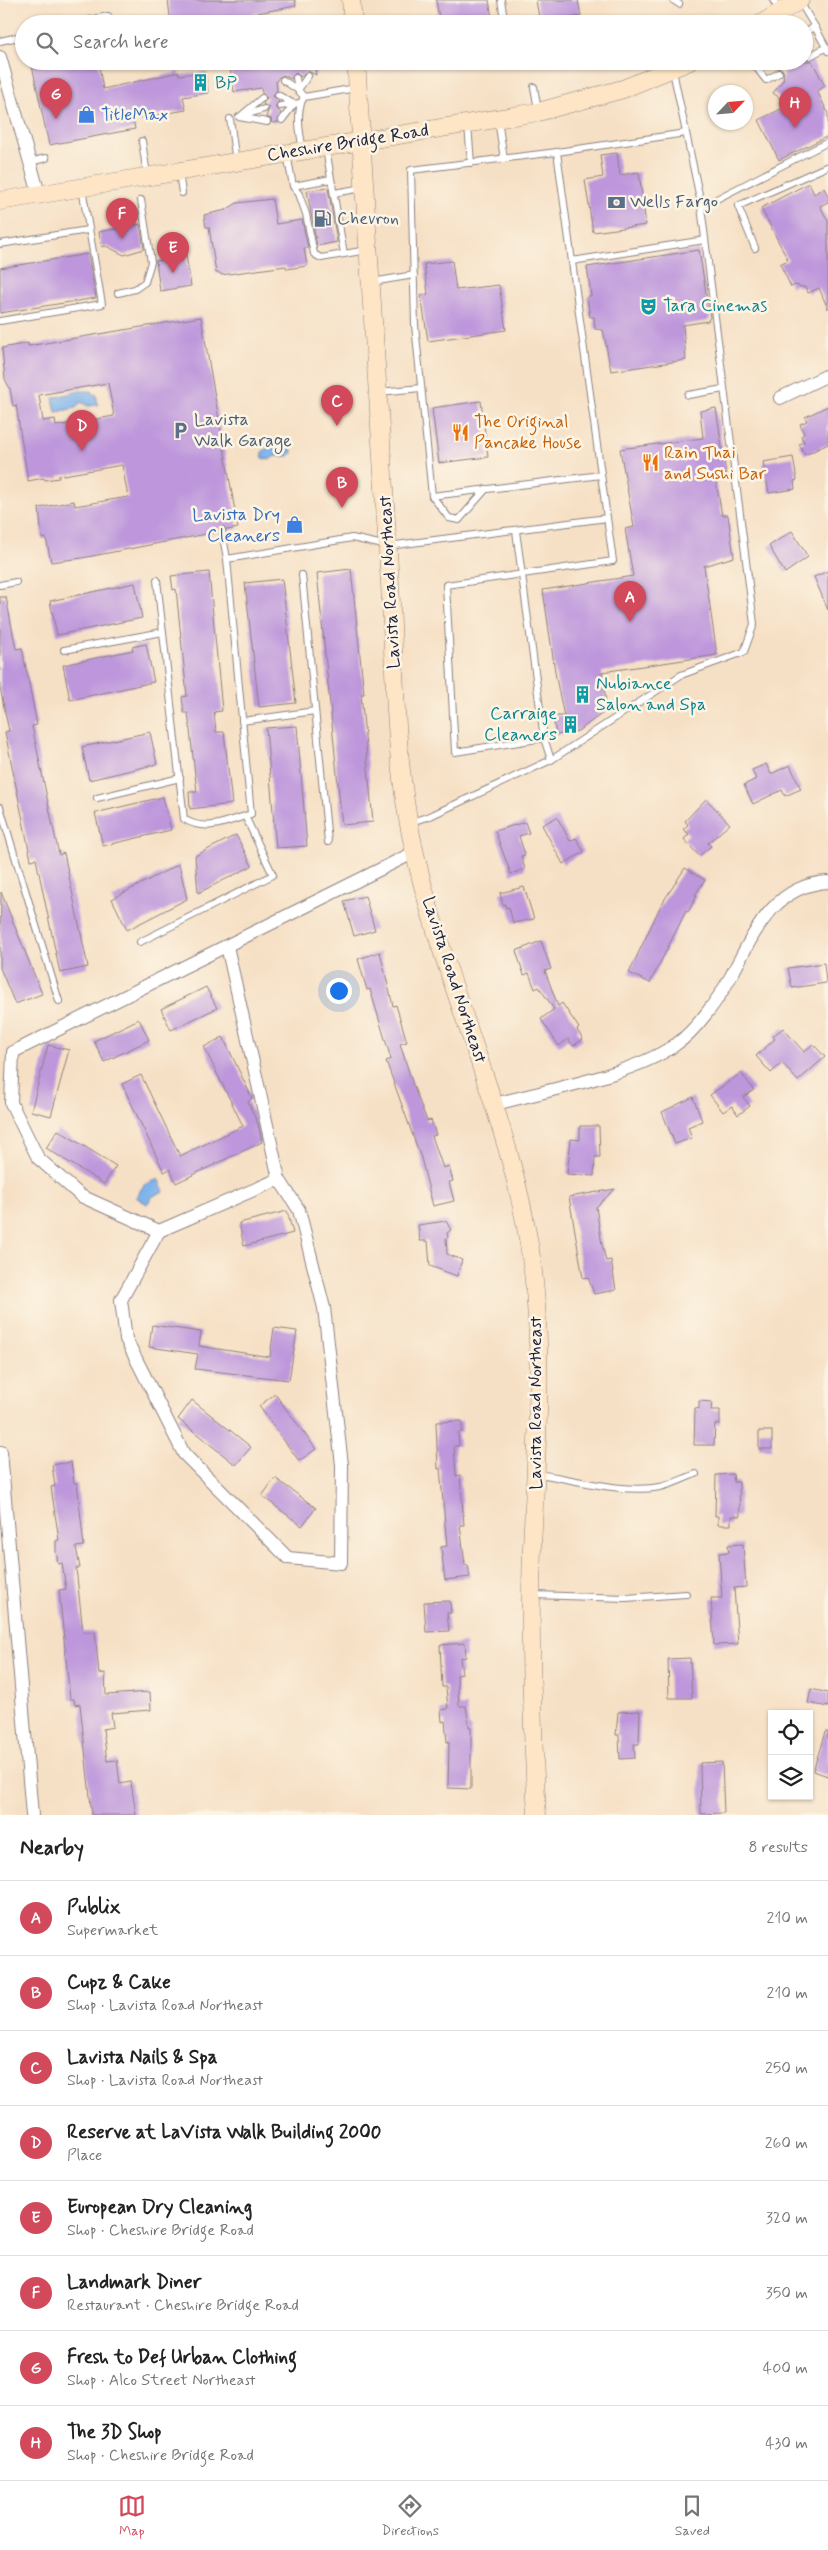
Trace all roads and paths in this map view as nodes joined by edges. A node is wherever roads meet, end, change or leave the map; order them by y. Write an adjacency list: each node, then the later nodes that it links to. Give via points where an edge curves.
1 (351, 0): 5 (main road)
2 (501, 0): 6 (lane)
3 (800, 0): 4 (main road); 7 (lane)
4 (777, 6)
5 (352, 15)
6 (504, 15)
7 (808, 15)
8 (813, 23): 9 (lane)
9 (815, 27): 12 (lane)
10 (828, 36): 12 (lane)
11 (15, 38): 13 (lane)
12 (821, 40): 14 (lane)
13 (0, 41)
14 (827, 49): 15 (lane)
15 (813, 55)
16 (0, 58): 27 (street)
17 (357, 70): 26 (main road, Lavista Road Northeast)
18 (670, 70): 34 (main road, Cheshire Bridge Road, via 623,89)
19 (673, 70): 41 (lane)
20 (758, 70): 21 (lane, via 766,80)
21 (779, 73)
22 (308, 76): 28 (lane)
23 (296, 78): 28 (lane)
24 (283, 80): 28 (lane)
25 (534, 87): 34 (lane)
26 (358, 88): 31 (lane); 43 (main road, Lavista Road Northeast)
27 (4, 90): 50 (street)
28 (298, 90): 31 (lane)
29 (278, 95): 31 (lane)
30 (262, 98): 35 (lane)
31 (299, 102): 32 (lane); 38 (lane); 46 (lane, via 300,132)
32 (280, 106)
33 (264, 109): 35 (lane)
34 (538, 112): 37 (main road, Cheshire Bridge Road)
35 (239, 117): 39 (lane)
36 (230, 118): 51 (lane)
37 (498, 119): 40 (main road, Cheshire Bridge Road); 49 (lane)
38 (282, 120)
39 (267, 122)
40 (468, 124): 43 (main road, Cheshire Bridge Road); 52 (lane)
41 (686, 133): 47 (lane); 65 (lane)
42 (142, 141): 55 (lane)
43 (362, 141): 45 (main road, Cheshire Bridge Road); 59 (main road, Lavista Road Northeast)
44 (828, 142): 65 (lane)
45 (325, 147): 46 (main road, Cheshire Bridge Road); 56 (lane)
46 (295, 152): 51 (main road, Cheshire Bridge Road); 57 (lane)
47 (556, 152): 49 (lane); 72 (lane)
48 (46, 158): 50 (lane)
49 (504, 159): 52 (lane)
50 (30, 162): 62 (street)
51 (236, 162): 54 (main road, Cheshire Bridge Road)
52 (471, 163): 73 (lane, via 411,170)
53 (828, 166): 69 (lane, via 738,206)
54 (178, 171): 55 (main road, Cheshire Bridge Road); 60 (lane)
55 (147, 176): 58 (main road, Cheshire Bridge Road)
56 (331, 179): 57 (lane); 61 (lane)
57 (293, 186): 71 (lane, via 309,213 314,254 321,258)
58 (82, 187): 62 (main road, Cheshire Bridge Road); 66 (lane)
59 (365, 188): 61 (lane); 70 (main road, Lavista Road Northeast)
60 (182, 193)
61 (334, 193): 71 (lane, via 336,224)
62 (39, 194): 64 (main road, Cheshire Bridge Road)
63 (141, 200): 75 (lane, via 151,262 145,282 135,289)
64 (0, 201)
65 (701, 207): 67 (lane)
66 (88, 230): 68 (lane); 76 (lane, via 102,304)
67 (705, 240): 72 (lane); 79 (lane)
68 (0, 244)
69 (755, 248)
70 (369, 250): 71 (lane); 74 (main road, Lavista Road Northeast)
71 (344, 254)
72 (572, 261): 83 (lane)
73 (414, 276): 74 (lane); 78 (lane)
74 (370, 282): 80 (main road, Lavista Road Northeast)
75 (118, 293)
76 (0, 321)
77 (828, 375): 82 (street)
78 (421, 388): 80 (lane); 85 (lane)
79 (724, 388): 81 (lane); 101 (lane, via 754,624 744,652 681,675)
80 (379, 392): 89 (main road, Lavista Road Northeast)
81 (688, 396)
82 (780, 398)
83 (601, 475): 84 (lane); 86 (lane)
84 (486, 489): 85 (lane); 85 (lane, via 459,520 448,518)
85 (432, 496)
86 (607, 518): 87 (lane); 91 (lane, via 613,561)
87 (516, 530): 89 (lane); 91 (lane)
88 (222, 531): 90 (lane)
89 (388, 546): 90 (lane, via 352,538); 106 (main road, Lavista Road Northeast, via 399,740)
90 (227, 559): 99 (lane)
91 (522, 573): 100 (lane); 100 (lane, via 446,585 454,752)
92 (302, 574): 98 (lane)
93 (157, 580): 96 (lane)
94 (16, 582): 95 (lane)
95 (0, 585)
96 (163, 632): 97 (lane); 102 (lane)
97 (64, 650)
98 (315, 711): 99 (lane); 107 (lane)
99 (242, 721): 105 (lane, via 251,814)
100 (544, 738): 101 (lane)
101 (552, 760): 106 (lane)
102 (180, 778): 103 (lane); 105 (lane, via 184,819 194,825 209,827)
103 (98, 798)
104 (0, 807): 112 (lane)
105 (245, 816): 110 (lane, via 273,875)
106 (409, 823): 108 (main road, Lavista Road Northeast)
107 (328, 842)
108 (415, 852): 111 (street); 113 (main road, Lavista Road Northeast, via 437,935)
109 (828, 882): 113 (street, via 794,891 757,926 730,979 676,1045 633,1067)
110 (140, 942)
111 (227, 946): 114 (street); 115 (street, via 13,1052 12,1103 38,1158 81,1196)
112 (59, 1001)
113 (496, 1104): 117 (main road, Lavista Road Northeast, via 515,1172 533,1270 540,1369)
114 (279, 1179): 115 (street); 115 (street, via 298,1210 324,1308 342,1465 341,1562 288,1558 184,1454 126,1339 121,1300)
115 (159, 1232)
116 (1, 1452): 121 (street)
117 (536, 1473): 118 (lane, via 603,1486 641,1488 660,1488); 120 (main road, Lavista Road Northeast)
118 (696, 1474)
119 (686, 1594): 120 (lane, via 626,1598)
120 (531, 1595): 122 (main road, Lavista Road Northeast, via 531,1676)
121 (32, 1815)
122 (538, 1815)

